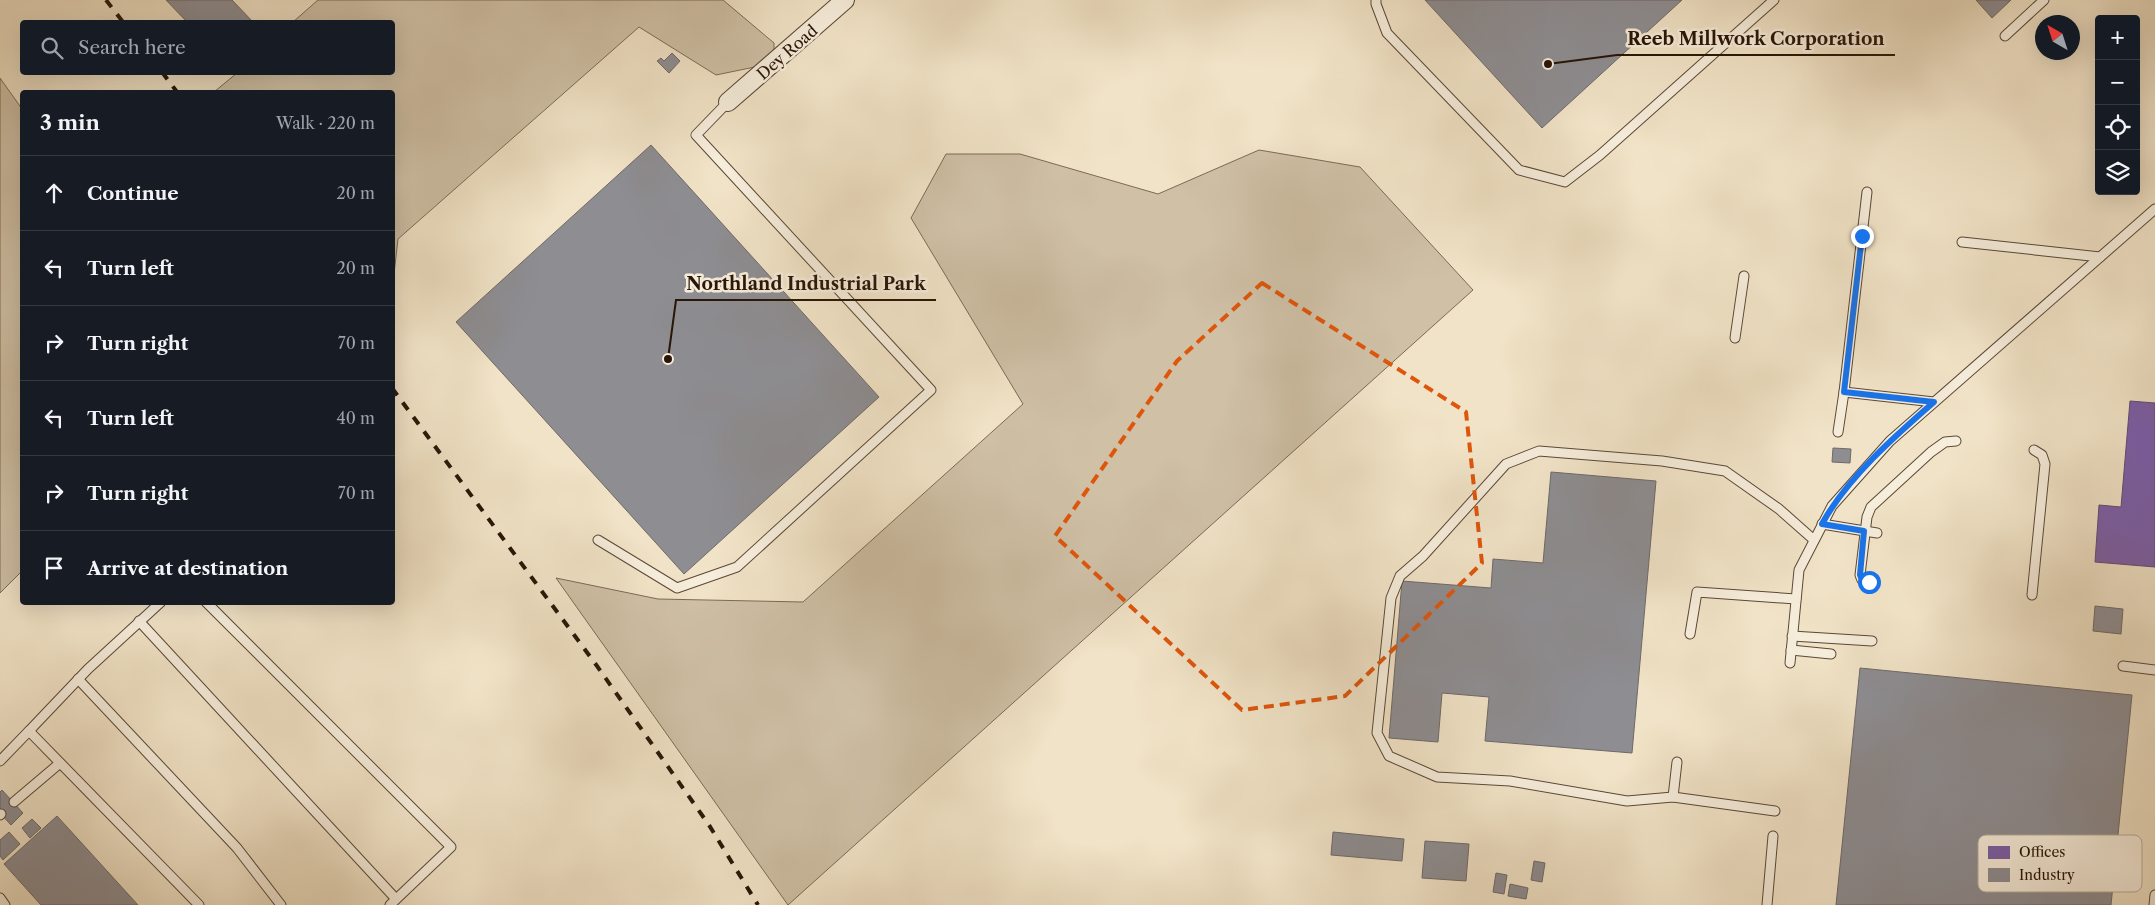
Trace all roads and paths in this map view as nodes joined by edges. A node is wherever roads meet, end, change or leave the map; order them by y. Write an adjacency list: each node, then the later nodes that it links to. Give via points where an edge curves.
1 (846, 0): 6 (street, Dey Road)
2 (1376, 0): 3 (lane, via 1387,33 1519,170 1565,182 1600,155)
3 (1774, 0)
4 (2044, 0): 5 (lane)
5 (2005, 36)
6 (728, 102): 21 (lane, via 696,135 931,390 737,567 676,588)
7 (1867, 192): 13 (lane)
8 (2155, 209): 10 (lane)
9 (1962, 242): 10 (lane)
10 (2100, 257): 14 (lane)
11 (1744, 276): 12 (lane)
12 (1735, 338)
13 (1844, 392): 14 (lane); 15 (lane)
14 (1934, 402): 18 (lane, via 1890,441 1832,506)
15 (1838, 432)
16 (1956, 441): 19 (lane, via 1946,442 1931,452 1872,507)
17 (2034, 450): 24 (lane, via 2042,455 2045,464)
18 (1822, 524): 19 (lane); 22 (lane)
19 (1864, 531): 20 (lane); 23 (lane, via 1860,575 1862,580)
20 (1877, 533)
21 (598, 540)
22 (1814, 540): 25 (lane, via 1799,570); 42 (lane, via 1779,509 1725,471 1662,460 1538,451 1506,464 1423,556 1400,576 1391,598 1377,733 1389,756 1437,777 1510,781 1627,801)
23 (1869, 582)
24 (2032, 595)
25 (1796, 599): 29 (lane, via 1697,592); 30 (lane)
26 (158, 605): 28 (lane)
27 (209, 605): 48 (lane, via 451,847)
28 (139, 621): 37 (lane); 48 (lane)
29 (1690, 634)
30 (1792, 636): 31 (lane); 32 (lane)
31 (1872, 640)
32 (1791, 650): 33 (lane); 34 (lane)
33 (1831, 654)
34 (1790, 663)
35 (2123, 666): 36 (lane)
36 (2155, 670)
37 (78, 679): 38 (lane); 51 (lane, via 237,848)
38 (29, 731): 39 (lane); 41 (lane)
39 (0, 761)
40 (1677, 762): 42 (lane)
41 (60, 763): 43 (lane); 50 (lane)
42 (1673, 796): 44 (lane)
43 (14, 802)
44 (1775, 812)
45 (1773, 836): 52 (lane)
46 (2155, 895): 53 (lane)
47 (0, 898): 49 (lane)
48 (393, 902)
49 (5, 905)
50 (199, 905)
51 (281, 905)
52 (1766, 905)
53 (2154, 905)

